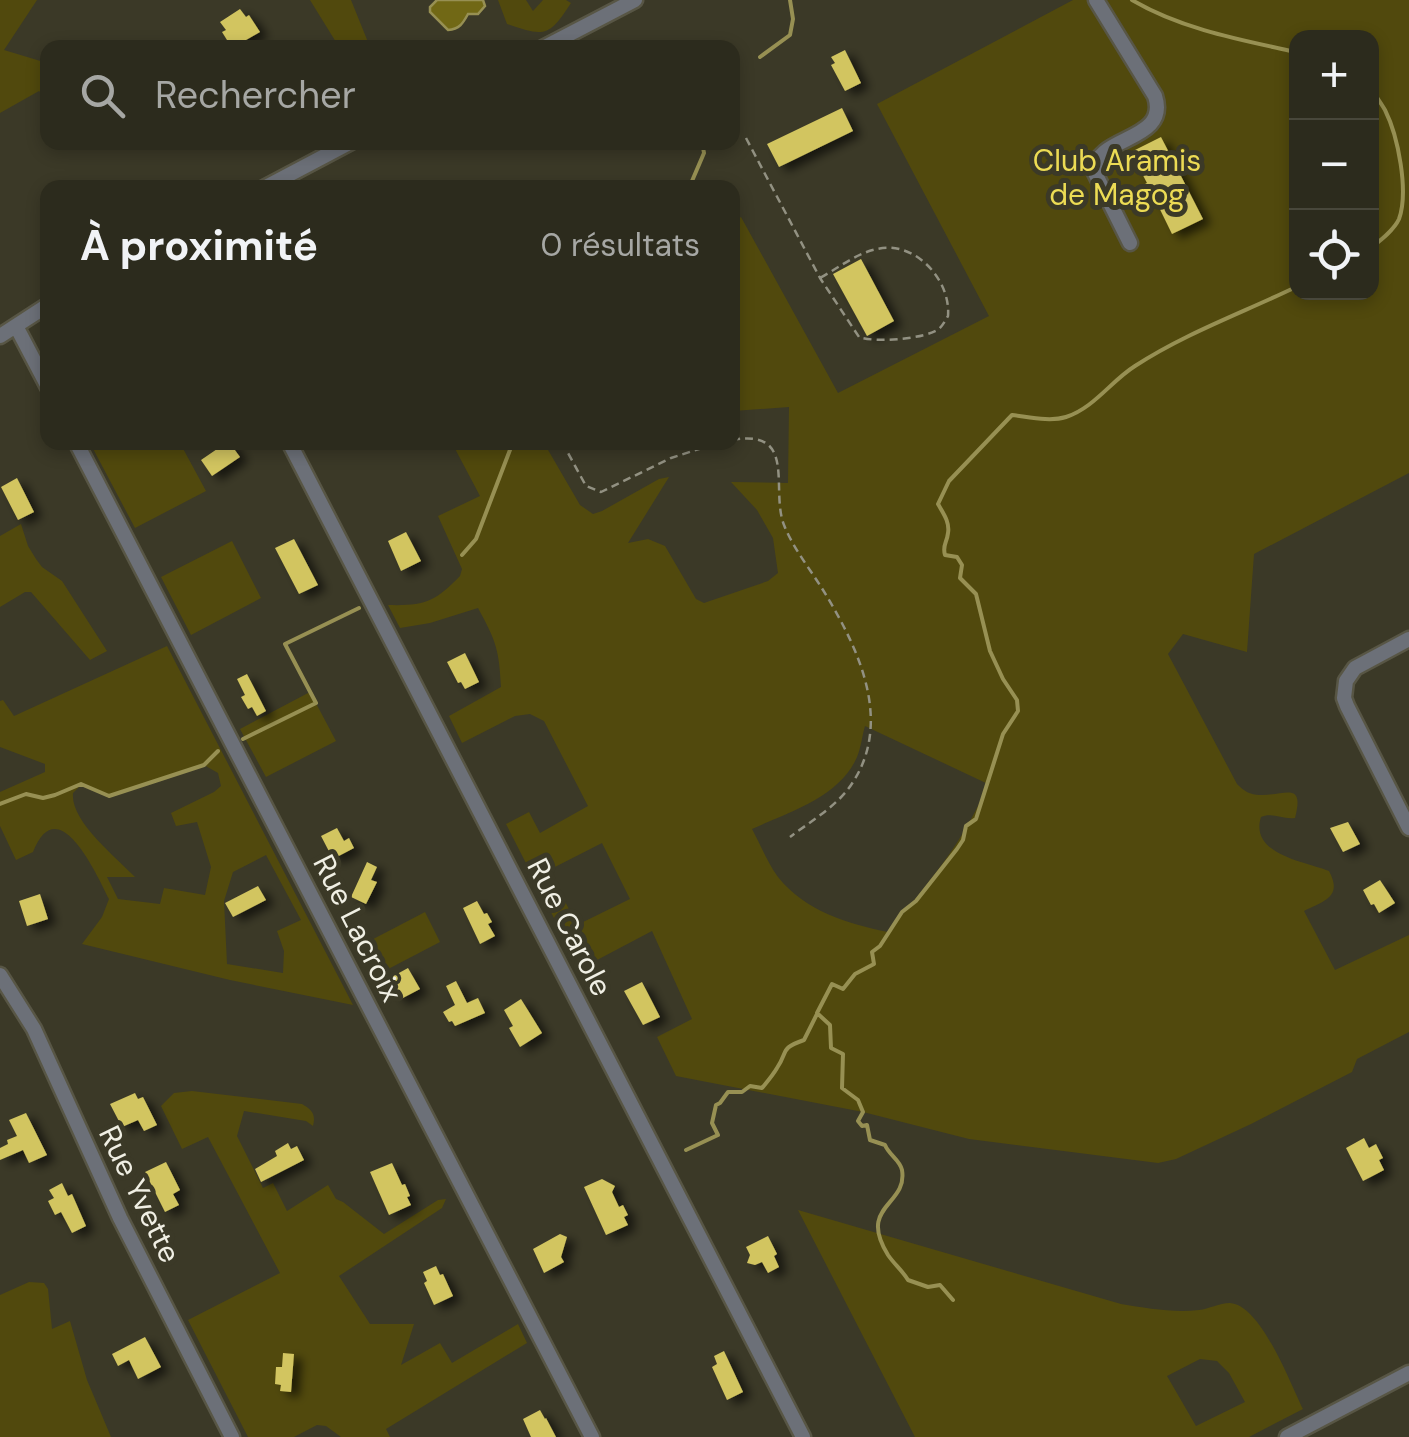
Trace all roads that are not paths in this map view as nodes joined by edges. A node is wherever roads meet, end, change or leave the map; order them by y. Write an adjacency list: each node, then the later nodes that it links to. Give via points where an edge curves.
1 (635, 0): 3 (street)
2 (1096, 0): 6 (street, via 1158,104 1151,124 1093,166)
3 (558, 40)
4 (336, 150): 5 (street)
5 (279, 180)
6 (1130, 242)
7 (40, 310): 8 (street)
8 (16, 326): 9 (street); 10 (street)
9 (0, 336)
10 (40, 372)
11 (80, 450): 18 (street, Rue Lacroix)
12 (293, 450): 19 (street, Rue Carole)
13 (1409, 639): 14 (street, via 1355,668 1344,698)
14 (1409, 828)
15 (0, 975): 17 (street, Rue Yvette, via 34,1029 120,1218)
16 (1409, 1372): 20 (street)
17 (232, 1437)
18 (592, 1437)
19 (802, 1437)
20 (1288, 1437)

